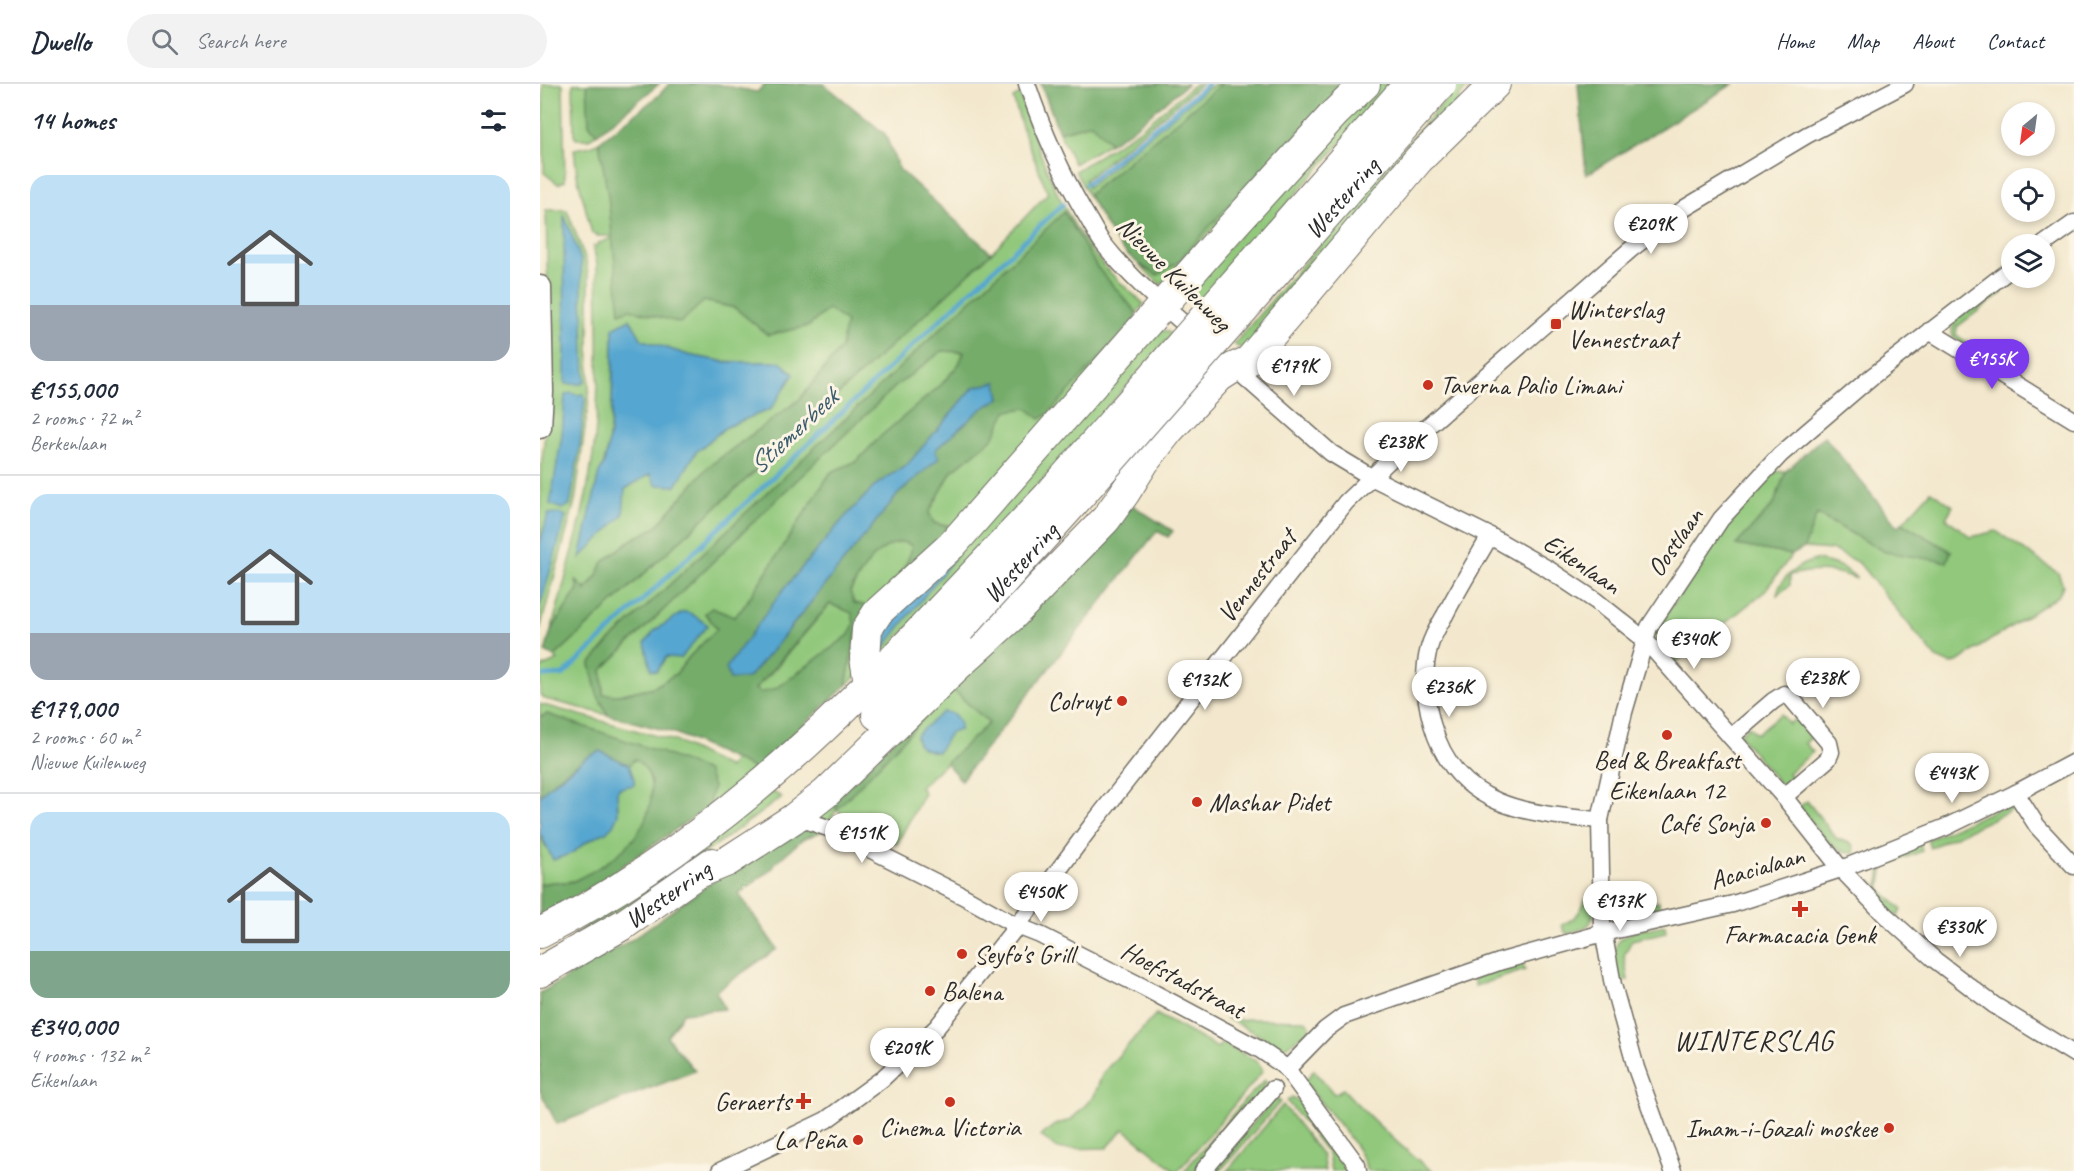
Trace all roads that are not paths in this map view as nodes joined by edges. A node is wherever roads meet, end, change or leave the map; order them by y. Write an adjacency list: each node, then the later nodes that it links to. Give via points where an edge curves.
1 (1027, 84): 11 (street, Nieuwe Kuilenweg, via 1063,174 1100,240)
2 (1365, 84): 11 (highway)
3 (1409, 84): 18 (highway, Westerring, bridge, via 1049,495)
4 (1441, 84): 18 (highway, Westerring, bridge, via 1069,508)
5 (1495, 84): 13 (highway, via 1419,159 1249,362)
6 (1905, 84): 16 (street, Vennestraat, via 1807,135 1685,208 1630,250)
7 (2074, 223): 8 (street)
8 (2055, 236)
9 (2001, 276): 12 (street, Oostlaan)
10 (540, 287): 15 (street)
11 (1162, 305): 13 (street, Nieuwe Kuilenweg); 20 (highway, via 952,545 878,612 867,629 865,658)
12 (1929, 331): 14 (street); 19 (street, Oostlaan, via 1780,455 1721,519 1671,591)
13 (1233, 368): 16 (street, Nieuwe Kuilenweg, via 1331,453); 25 (highway, via 1223,373 1169,429 1106,519 1048,580 826,793)
14 (2074, 420)
15 (540, 427)
16 (1371, 477): 17 (street, Eikenlaan); 30 (street, Vennestraat, via 1346,502)
17 (1490, 536): 19 (street, Eikenlaan, via 1596,601); 26 (street, via 1429,648 1424,683 1434,731 1455,770 1480,794 1545,815)
18 (950, 620): 20 (highway, Westerring); 29 (highway, Westerring, via 834,758 788,801)
19 (1645, 640): 21 (street, Eikenlaan); 26 (street, Oostlaan, via 1624,711)
20 (869, 683): 31 (highway, Westerring, via 737,805 658,863)
21 (1731, 737): 24 (street, Eikenlaan); 24 (street, via 1773,700 1784,694 1791,698 1829,743 1832,752)
22 (2074, 762): 23 (street, Acacialaan)
23 (2016, 794): 27 (street, via 2037,826); 28 (street, Acacialaan)
24 (1784, 797): 28 (street, Eikenlaan)
25 (793, 819): 29 (highway, via 728,861); 30 (street, Hoefstadstraat, via 821,825)
26 (1600, 820): 32 (street, Oostlaan)
27 (2074, 866)
28 (1841, 869): 32 (street, Acacialaan, via 1733,904); 34 (street, Eikenlaan, via 1935,960 1994,1005)
29 (696, 874): 33 (highway, Westerring, via 626,923)
30 (1017, 926): 35 (street, Hoefstadstraat, via 1259,1048); 37 (street, Vennestraat, via 937,1027 882,1079 826,1120)
31 (540, 933)
32 (1603, 933): 35 (street, Acacialaan, via 1503,961 1344,1016); 40 (street, Oostlaan, via 1636,1068)
33 (540, 972)
34 (2074, 1054)
35 (1287, 1069): 39 (street, Hoefstadstraat)
36 (1273, 1089): 38 (street)
37 (720, 1171)
38 (1203, 1171)
39 (1359, 1171)
40 (1673, 1171)

